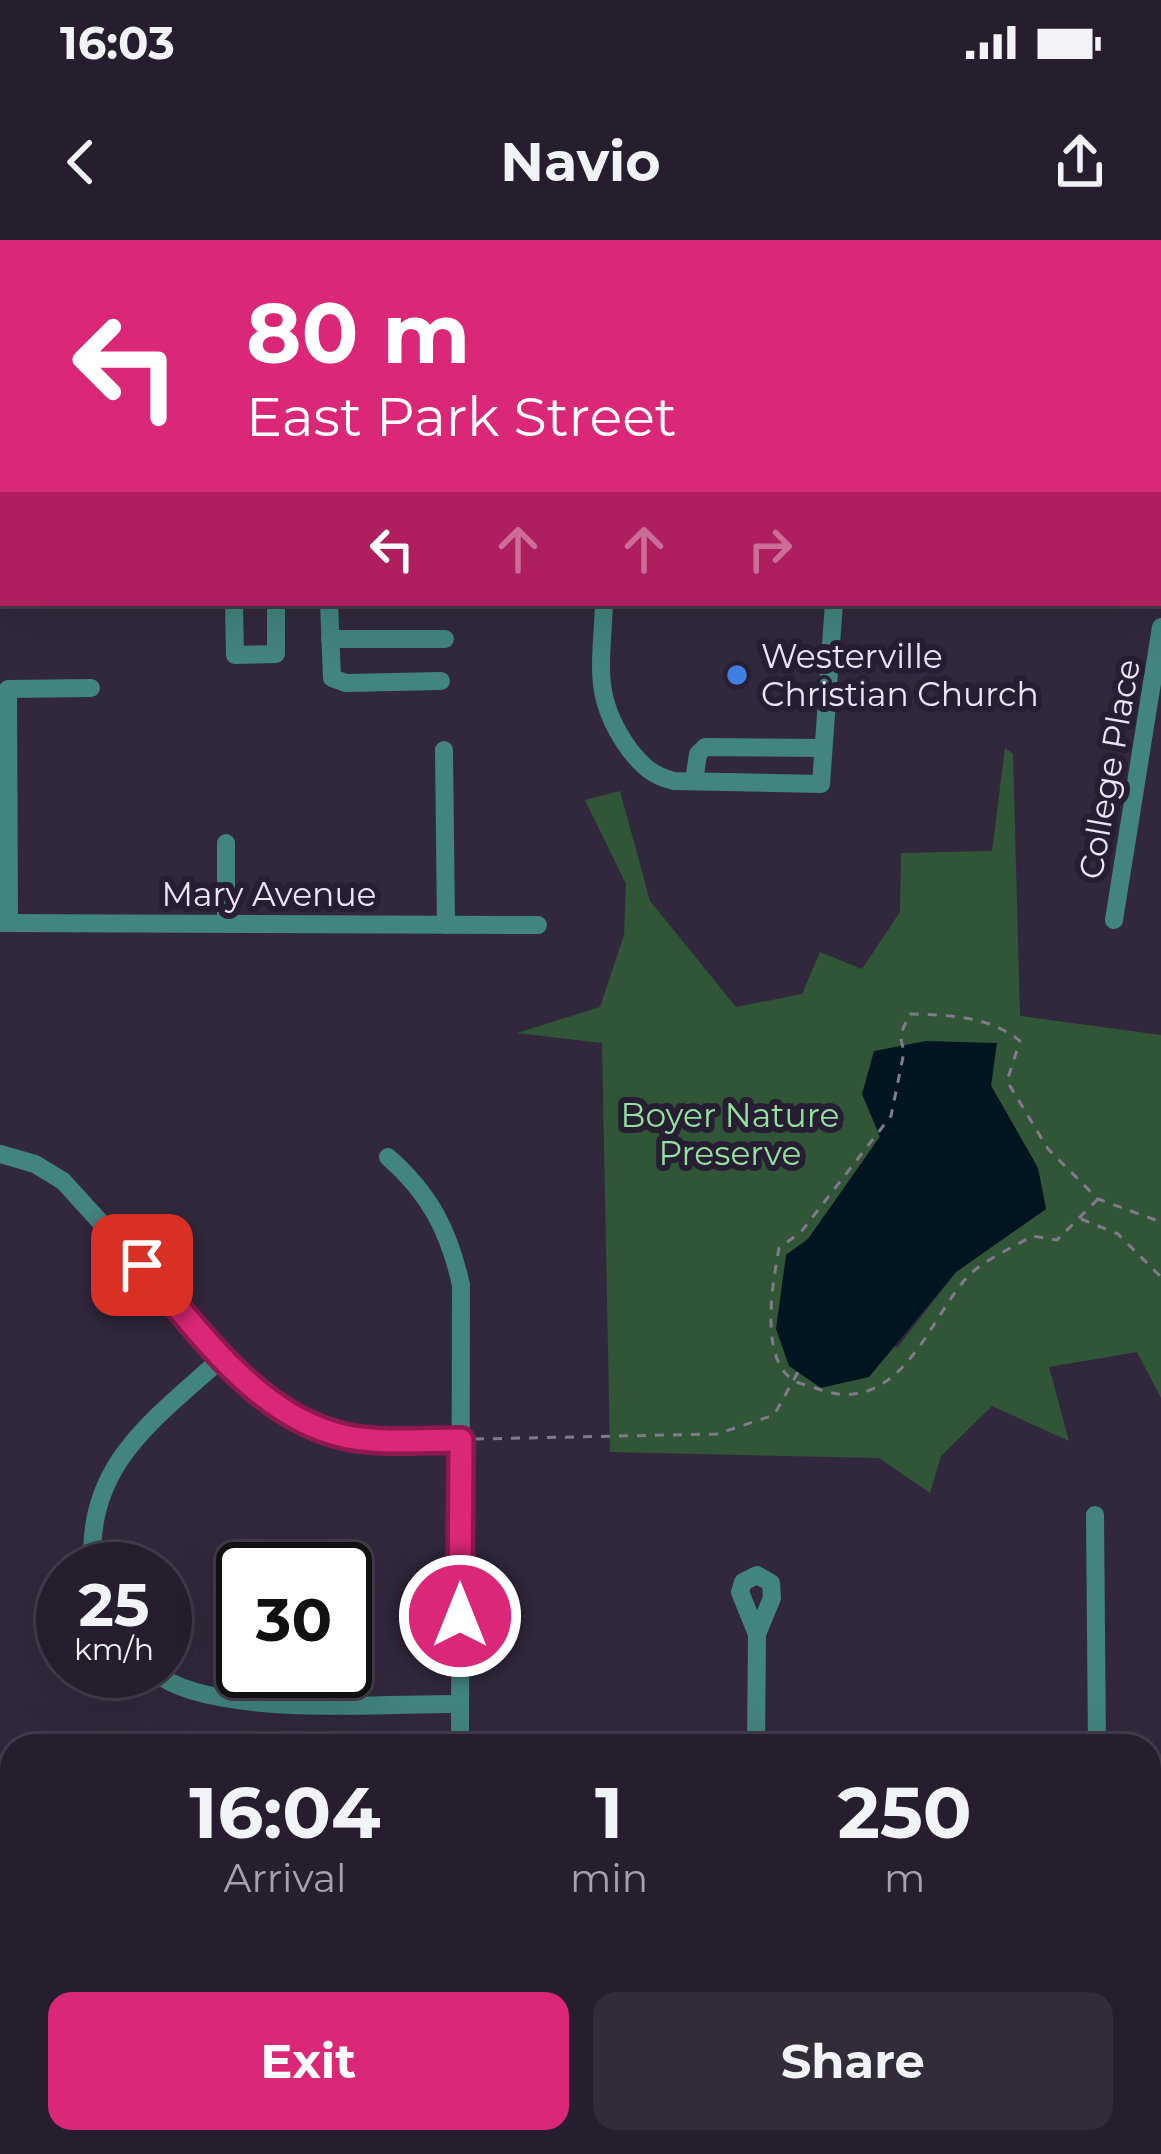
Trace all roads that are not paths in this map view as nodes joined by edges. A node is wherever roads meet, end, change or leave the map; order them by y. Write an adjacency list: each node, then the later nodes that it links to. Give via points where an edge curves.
1 (235, 606): 2 (street, via 235,656 276,654)
2 (276, 606)
3 (329, 606): 7 (street)
4 (604, 606): 13 (street, via 603,706 655,776)
5 (834, 606): 11 (street)
6 (1161, 627): 15 (street, College Place)
7 (330, 639): 8 (street); 9 (street, via 332,678)
8 (445, 639)
9 (442, 681)
10 (91, 688): 16 (street, via 8,689)
11 (824, 748): 13 (street, via 706,747); 13 (street, via 821,784)
12 (444, 750): 18 (street)
13 (694, 781)
14 (226, 843): 17 (street)
15 (1114, 920)
16 (4, 923): 17 (street, Mary Avenue)
17 (226, 924): 18 (street, Mary Avenue)
18 (446, 925): 19 (street, Mary Avenue)
19 (538, 926)
20 (0, 1154): 22 (street, via 63,1180)
21 (388, 1157): 23 (street, via 435,1206 452,1244 461,1285)
22 (224, 1357): 23 (street, via 280,1409 321,1428 367,1439); 25 (street, via 152,1423 101,1488)
23 (461, 1440): 28 (street)
24 (1095, 1515): 31 (street)
25 (91, 1542)
26 (757, 1634): 30 (street)
27 (192, 1692): 28 (street, via 238,1703)
28 (460, 1704): 29 (street)
29 (460, 1734)
30 (756, 1734)
31 (1097, 1734)

